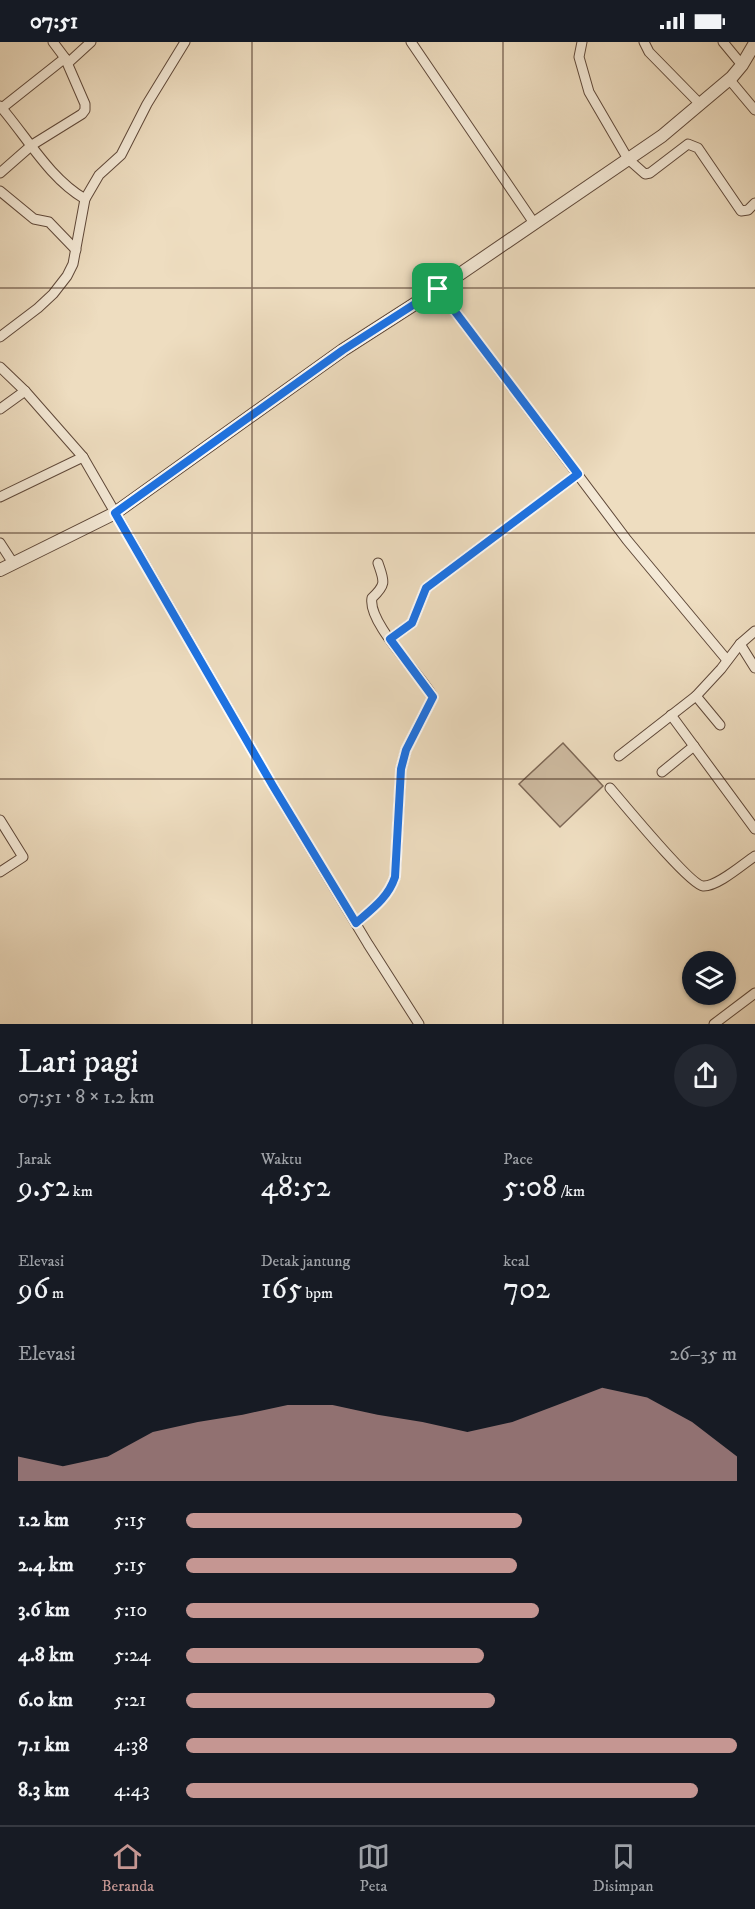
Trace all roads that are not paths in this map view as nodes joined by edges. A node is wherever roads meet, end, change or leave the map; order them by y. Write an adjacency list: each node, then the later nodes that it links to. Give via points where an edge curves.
1 (53, 42): 9 (street)
2 (91, 42): 9 (street)
3 (185, 42): 19 (street, via 121,155 99,175)
4 (411, 42): 21 (street)
5 (582, 42): 16 (street, via 579,57 589,92)
6 (644, 42): 12 (street)
7 (723, 42): 10 (street)
8 (755, 43): 10 (street)
9 (66, 61): 13 (street); 15 (street, via 85,110)
10 (742, 65): 11 (street)
11 (729, 79): 12 (street); 14 (street)
12 (700, 104): 16 (street)
13 (1, 107): 15 (street)
14 (755, 110)
15 (32, 145): 17 (street); 19 (street, via 59,179)
16 (628, 159): 20 (street, via 645,174 650,173 688,144 694,145 741,211); 21 (street)
17 (0, 173)
18 (0, 191): 22 (street, via 34,219 49,222)
19 (85, 199): 22 (street)
20 (755, 203)
21 (534, 223): 23 (street)
22 (76, 250): 24 (street, via 73,264 53,294)
23 (438, 289): 29 (street); 31 (street, via 343,350)
24 (0, 337)
25 (0, 367): 26 (street)
26 (25, 391): 27 (street); 28 (street)
27 (0, 410)
28 (83, 457): 30 (street); 31 (street)
29 (578, 474): 37 (street, via 426,588 412,623); 39 (street, via 645,563)
30 (0, 497)
31 (115, 513): 33 (street); 52 (street)
32 (0, 543): 33 (street)
33 (13, 563): 35 (street)
34 (378, 563): 37 (street, via 383,585 371,602)
35 (0, 570)
36 (755, 631): 38 (street)
37 (390, 639): 52 (street, via 433,697 406,750 401,769 391,889)
38 (740, 644): 39 (street); 40 (street)
39 (727, 660): 41 (street)
40 (755, 668)
41 (696, 696): 42 (street); 43 (street)
42 (671, 715): 44 (street); 45 (street)
43 (720, 725)
44 (694, 746): 46 (street); 49 (street)
45 (619, 756)
46 (662, 772)
47 (610, 788): 50 (street, via 678,866 700,885 712,884)
48 (0, 820): 51 (street, via 23,857)
49 (755, 829)
50 (755, 856)
51 (0, 872)
52 (356, 923): 54 (street)
53 (755, 993): 55 (street)
54 (419, 1024)
55 (714, 1024)

